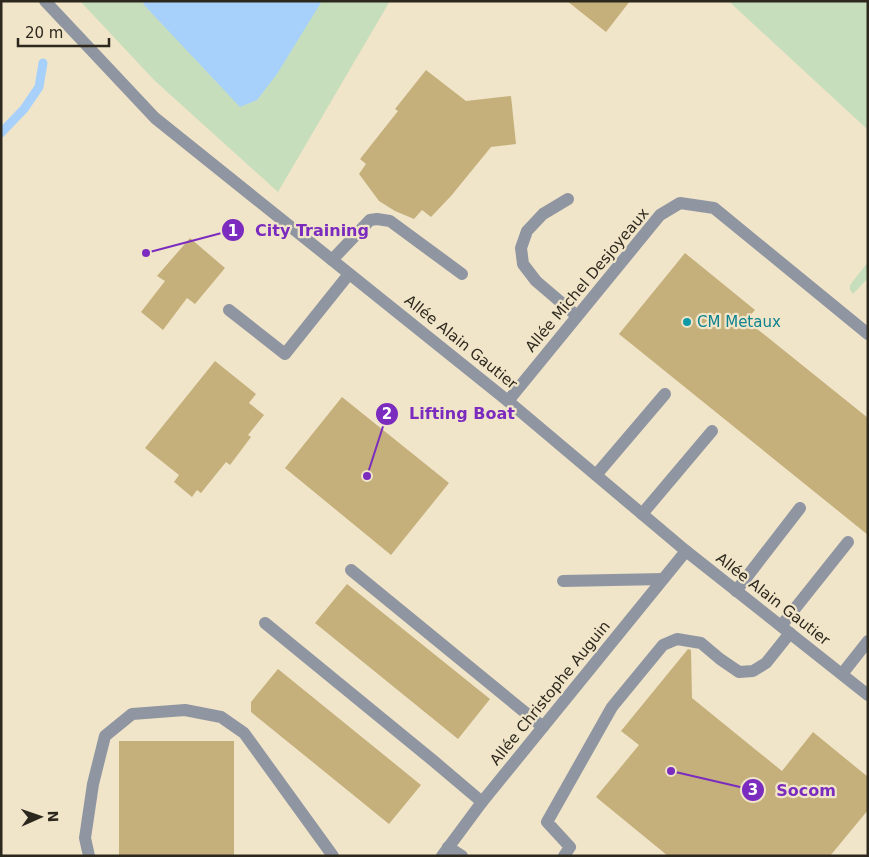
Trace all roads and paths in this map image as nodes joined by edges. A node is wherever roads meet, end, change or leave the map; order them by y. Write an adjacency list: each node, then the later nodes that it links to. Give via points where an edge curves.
1 (45, 1): 3 (street, Allée Alain Gautier, via 156,118)
2 (568, 199): 7 (street, via 543,214 527,231 521,248 523,264 536,281)
3 (332, 260): 4 (street, Allée Alain Gautier); 5 (street, via 370,220 377,219 390,221)
4 (349, 274): 6 (street, via 285,354); 10 (street, Allée Alain Gautier)
5 (462, 274)
6 (229, 310)
7 (577, 316): 8 (street, Allée Michel Desjoyeaux, via 660,215 680,203 714,208); 10 (street, Allée Michel Desjoyeaux)
8 (868, 334)
9 (664, 394): 12 (street)
10 (508, 401): 12 (street, Allée Alain Gautier)
11 (712, 431): 14 (street)
12 (596, 475): 14 (street, Allée Alain Gautier)
13 (800, 508): 20 (street)
14 (642, 514): 16 (street, Allée Alain Gautier)
15 (848, 542): 22 (street)
16 (686, 551): 18 (street, Allée Christophe Auguin); 20 (street, Allée Alain Gautier)
17 (351, 570): 26 (street)
18 (663, 579): 19 (street); 26 (street, Allée Christophe Auguin)
19 (563, 581)
20 (736, 591): 22 (street, Allée Alain Gautier)
21 (265, 623): 27 (street)
22 (786, 630): 24 (street, Allée Alain Gautier); 32 (street, via 766,663 753,671 739,672 701,642 677,639 663,645 612,707 547,822 570,847)
23 (868, 641): 24 (street)
24 (842, 674): 25 (street, Allée Alain Gautier)
25 (868, 695)
26 (543, 727): 27 (street, Allée Christophe Auguin)
27 (482, 802): 28 (street, Allée Christophe Auguin)
28 (445, 851): 31 (street)
29 (89, 856): 30 (street, via 85,838 93,784 105,736 132,714 185,710 221,717 244,733)
30 (333, 856)
31 (462, 856)
32 (564, 856)

